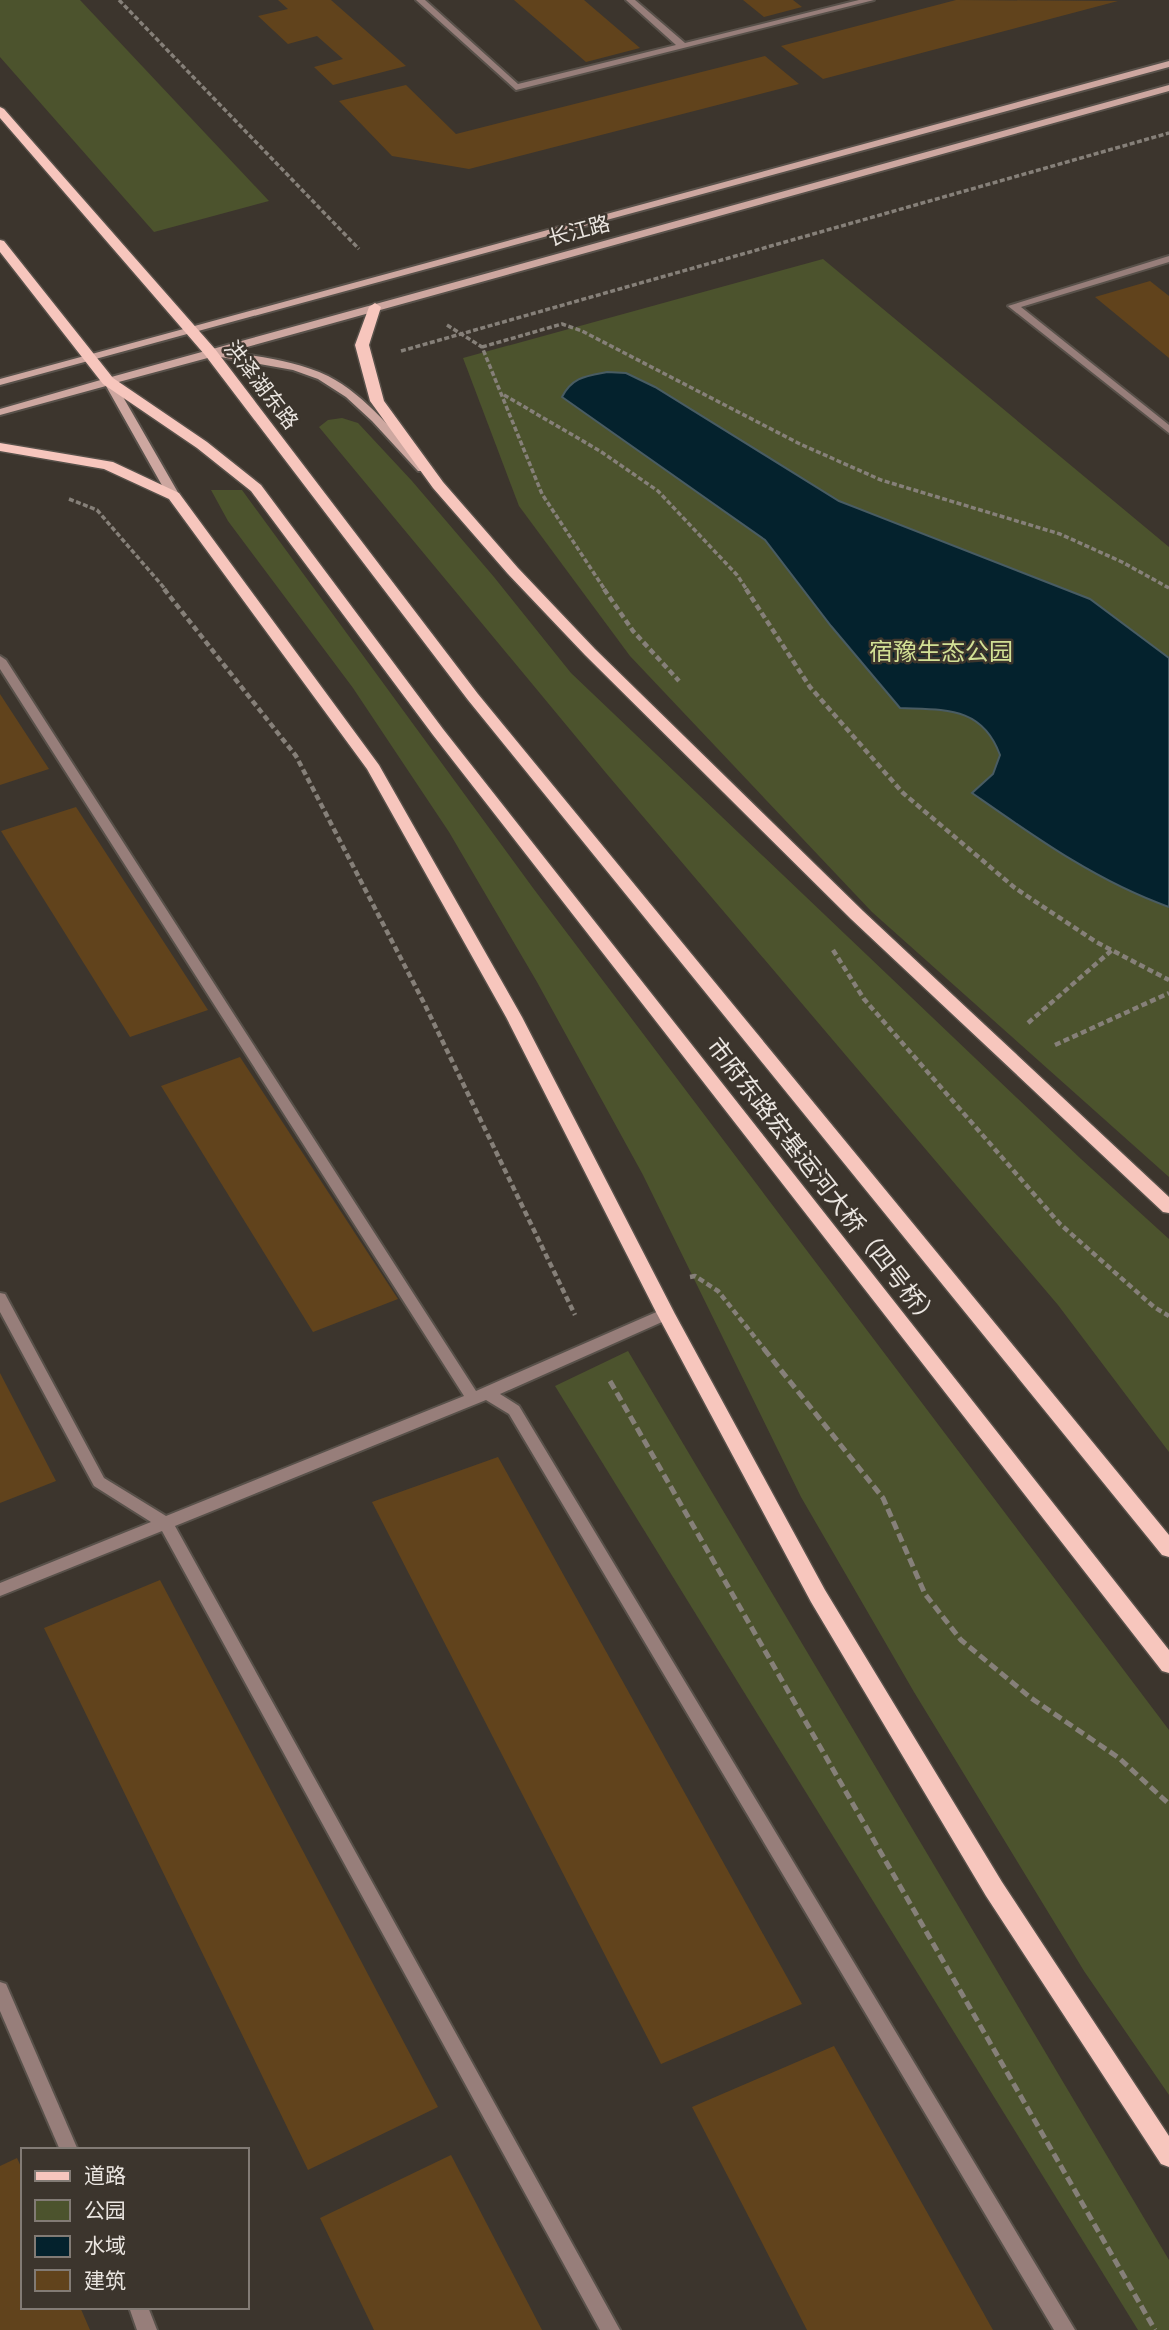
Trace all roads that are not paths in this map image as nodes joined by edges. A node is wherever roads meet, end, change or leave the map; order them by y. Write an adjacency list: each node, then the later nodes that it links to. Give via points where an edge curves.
1 (420, 0): 5 (lane, via 516,88)
2 (630, 0): 5 (lane)
3 (870, 0): 4 (lane)
4 (854, 2): 5 (lane)
5 (683, 46)
6 (1169, 64): 12 (street, 长江路)
7 (1169, 88): 11 (street, 长江路)
8 (0, 111): 12 (main road, 洪泽湖东路)
9 (0, 244): 14 (main road)
10 (1169, 259): 18 (lane, via 1013,306)
11 (375, 307): 13 (street, 长江路); 20 (main road, via 362,345 377,401)
12 (190, 332): 13 (main road, 洪泽湖东路); 14 (street, 长江路)
13 (210, 352): 15 (street, 长江路); 20 (street, via 273,362 322,377 348,394); 23 (main road, 洪泽湖东路)
14 (90, 358): 15 (main road); 16 (street, 长江路)
15 (108, 381): 17 (street, 长江路); 21 (street); 31 (main road, 市府东路宏基运河大桥（四号桥）, via 256,488 438,732)
16 (0, 382)
17 (0, 412)
18 (1169, 430)
19 (0, 447): 21 (main road, via 108,465)
20 (438, 485): 24 (main road, via 590,652 824,882)
21 (174, 496): 26 (main road, via 374,768 514,1017)
22 (0, 660): 27 (lane)
23 (473, 697): 29 (main road, 市府东路宏基运河大桥（四号桥）)
24 (1169, 1207)
25 (0, 1298): 28 (lane, via 99,1482)
26 (666, 1314): 27 (lane); 34 (main road, via 825,1608 994,1889)
27 (480, 1395): 28 (lane); 38 (lane, via 514,1410)
28 (165, 1523): 30 (lane); 37 (lane)
29 (1169, 1549)
30 (0, 1590)
31 (1169, 1665)
32 (0, 1990): 33 (lane)
33 (68, 2148)
34 (1169, 2156)
35 (139, 2309): 36 (lane)
36 (148, 2330)
37 (610, 2330)
38 (1065, 2330)

